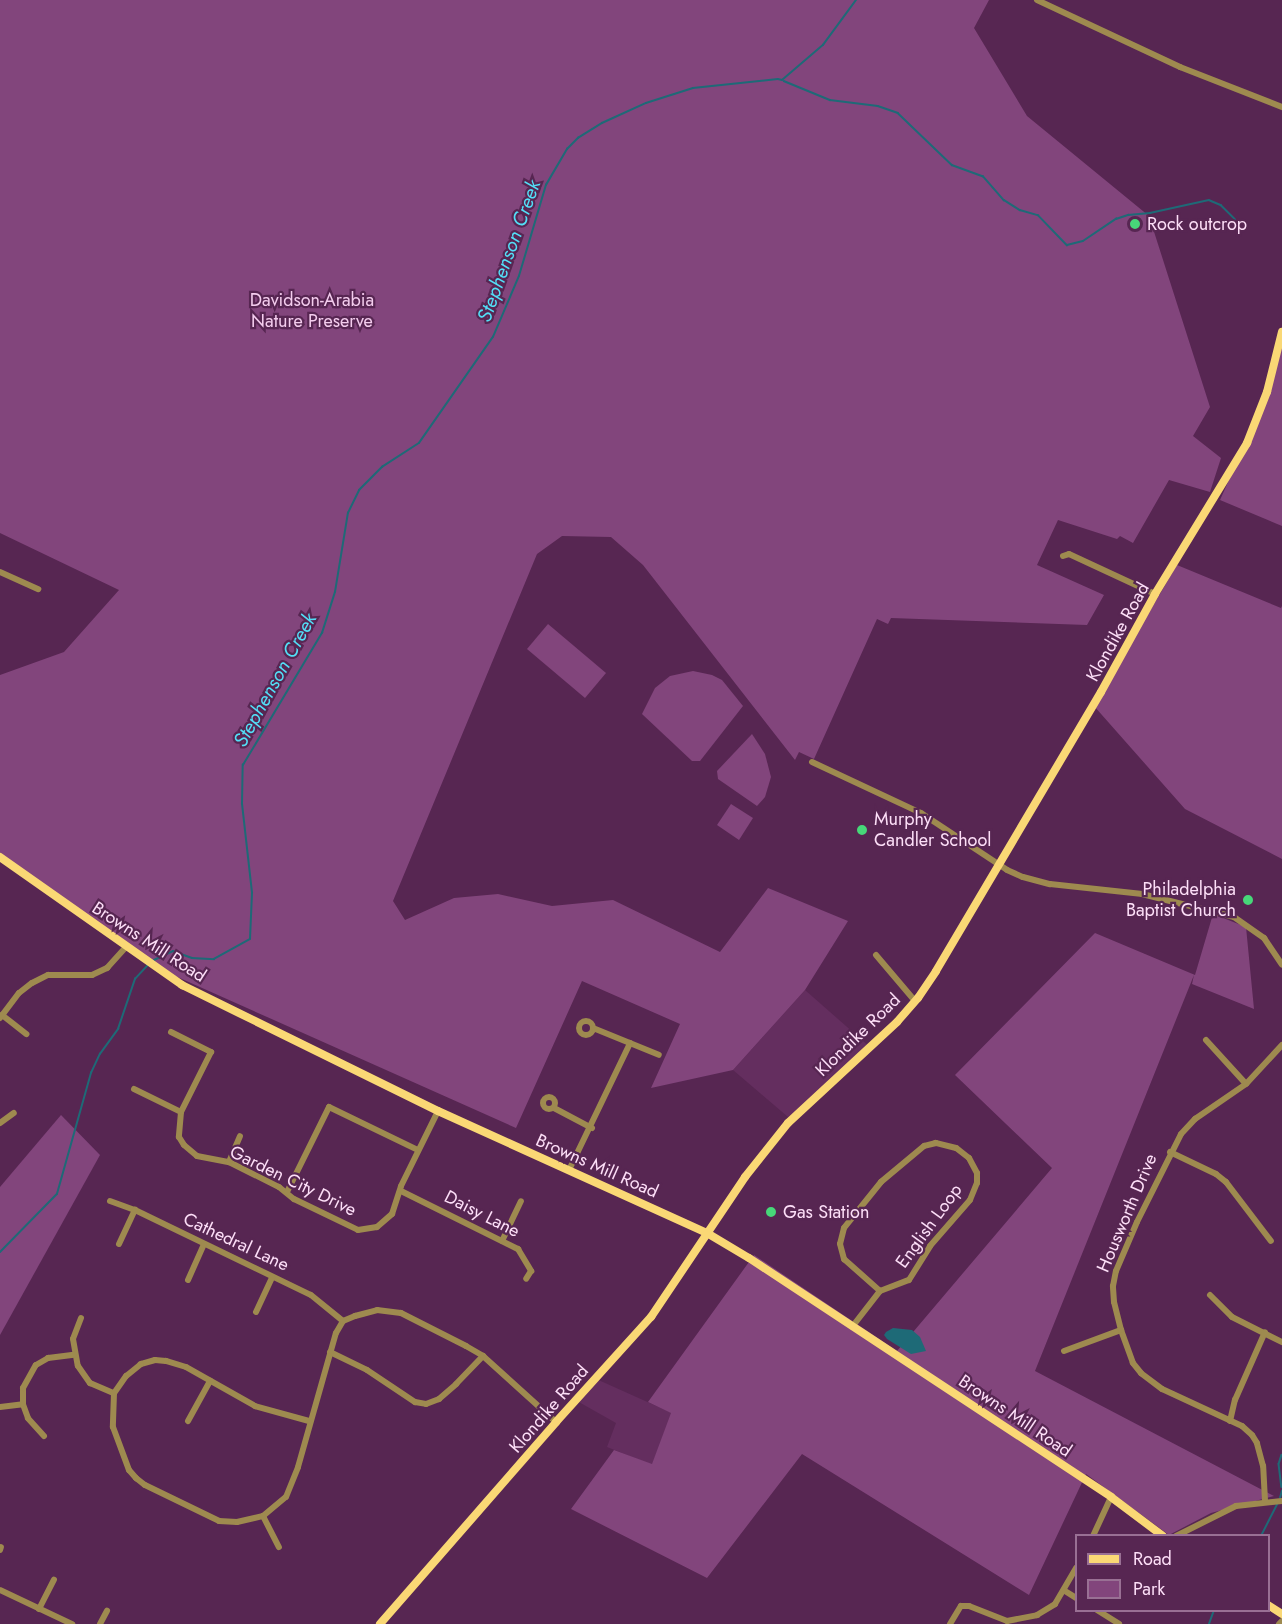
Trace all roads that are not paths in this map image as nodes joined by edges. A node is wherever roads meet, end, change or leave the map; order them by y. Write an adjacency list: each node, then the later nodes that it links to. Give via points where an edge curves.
1 (1037, 0): 2 (street, via 1169,63)
2 (1282, 107)
3 (1282, 332): 7 (main road, Klondike Road, via 1267,392 1247,443)
4 (1063, 556): 7 (street, via 1070,554)
5 (0, 572): 6 (street)
6 (38, 589)
7 (1155, 594): 10 (main road, Klondike Road, via 1097,700)
8 (812, 762): 10 (street, via 921,813)
9 (0, 857): 11 (main road, Browns Mill Road)
10 (999, 863): 13 (street, via 1023,878 1050,885 1142,894 1223,912 1254,928); 16 (main road, Klondike Road)
11 (126, 947): 15 (street, via 108,968 92,975 48,975); 28 (main road, Browns Mill Road, via 182,985)
12 (876, 955): 16 (street)
13 (1282, 965)
14 (27, 975): 15 (street)
15 (32, 982): 17 (street)
16 (915, 1001): 45 (main road, Klondike Road, via 788,1123)
17 (1, 1017): 20 (street)
18 (592, 1028): 22 (street)
19 (171, 1032): 29 (street, via 211,1052)
20 (26, 1034)
21 (1206, 1041): 25 (street)
22 (630, 1043): 24 (street); 32 (street)
23 (1282, 1045): 25 (street, Housworth Drive)
24 (659, 1055)
25 (1246, 1084): 37 (street, Housworth Drive, via 1195,1119)
26 (134, 1089): 29 (street)
27 (554, 1108): 32 (street)
28 (438, 1111): 36 (street, Garden City Drive); 39 (main road, Browns Mill Road)
29 (181, 1112): 33 (street)
30 (14, 1113): 31 (street)
31 (0, 1123)
32 (592, 1128): 39 (street)
33 (179, 1137): 35 (street); 38 (street, Garden City Drive, via 197,1156)
34 (240, 1137): 38 (street)
35 (171, 1138)
36 (418, 1149): 40 (street, Garden City Drive); 41 (street, via 329,1107)
37 (1170, 1152): 46 (street, via 1226,1182); 59 (street, Housworth Drive, via 1116,1271 1114,1302)
38 (230, 1162): 41 (street, Garden City Drive)
39 (569, 1170): 45 (main road, Browns Mill Road)
40 (400, 1191): 41 (street, Garden City Drive, via 387,1220 364,1230 294,1199); 47 (street, Daisy Lane)
41 (287, 1192)
42 (110, 1201): 44 (street, Cathedral Lane)
43 (521, 1201): 47 (street)
44 (135, 1210): 48 (street); 49 (street, Cathedral Lane)
45 (707, 1233): 58 (main road, Browns Mill Road); 73 (main road, Klondike Road, via 651,1317)
46 (1271, 1240)
47 (502, 1241): 52 (street, Daisy Lane, via 526,1258 531,1271)
48 (119, 1244)
49 (204, 1244): 50 (street, Cathedral Lane); 51 (street)
50 (272, 1277): 55 (street); 57 (street, Cathedral Lane, via 317,1298)
51 (188, 1280)
52 (526, 1280)
53 (880, 1291): 53 (street, English Loop, via 909,1280 930,1246 970,1200 977,1173 969,1158 956,1148 942,1143 924,1146 866,1198 844,1228 837,1244 840,1252 849,1265); 58 (street)
54 (1210, 1295): 60 (street, via 1232,1317)
55 (256, 1312)
56 (81, 1318): 64 (street, via 73,1339)
57 (343, 1320): 63 (street); 65 (street, via 377,1310 401,1313)
58 (852, 1327): 75 (main road, Browns Mill Road)
59 (1121, 1330): 62 (street); 72 (street, Housworth Drive, via 1133,1363 1149,1381)
60 (1265, 1332): 61 (street); 72 (street, via 1235,1400)
61 (1282, 1342)
62 (1064, 1351)
63 (330, 1352): 65 (street, via 367,1370 416,1402 426,1404 439,1399); 71 (street)
64 (74, 1355): 67 (street, via 90,1383); 68 (street, via 54,1356 36,1365 23,1388)
65 (483, 1356): 73 (street)
66 (210, 1381): 67 (street, via 180,1364 154,1360 126,1376); 70 (street); 71 (street, via 255,1406)
67 (114, 1393): 78 (street, via 113,1427 129,1470 136,1478 219,1521 237,1522)
68 (23, 1404): 69 (street); 74 (street, via 34,1427)
69 (0, 1407)
70 (188, 1421)
71 (309, 1421): 78 (street, via 286,1497)
72 (1230, 1421): 77 (street, Housworth Drive, via 1242,1426 1257,1443 1265,1477)
73 (556, 1422): 93 (main road, Klondike Road)
74 (44, 1436)
75 (1111, 1497): 79 (street); 80 (main road, Browns Mill Road)
76 (1282, 1501): 77 (street)
77 (1265, 1502): 81 (street, via 1236,1506)
78 (263, 1516): 82 (street)
79 (1094, 1534)
80 (1160, 1534)
81 (1180, 1534)
82 (279, 1547)
83 (1075, 1572): 86 (street)
84 (54, 1580): 88 (street)
85 (0, 1590): 88 (street)
86 (1065, 1590): 87 (street); 94 (street, via 1046,1610 1027,1619 1007,1621 969,1605 961,1606)
87 (1075, 1597)
88 (39, 1609): 91 (street)
89 (107, 1611): 92 (street)
90 (1099, 1612): 95 (street)
91 (72, 1624)
92 (100, 1624)
93 (380, 1624)
94 (950, 1624)
95 (1119, 1624)

